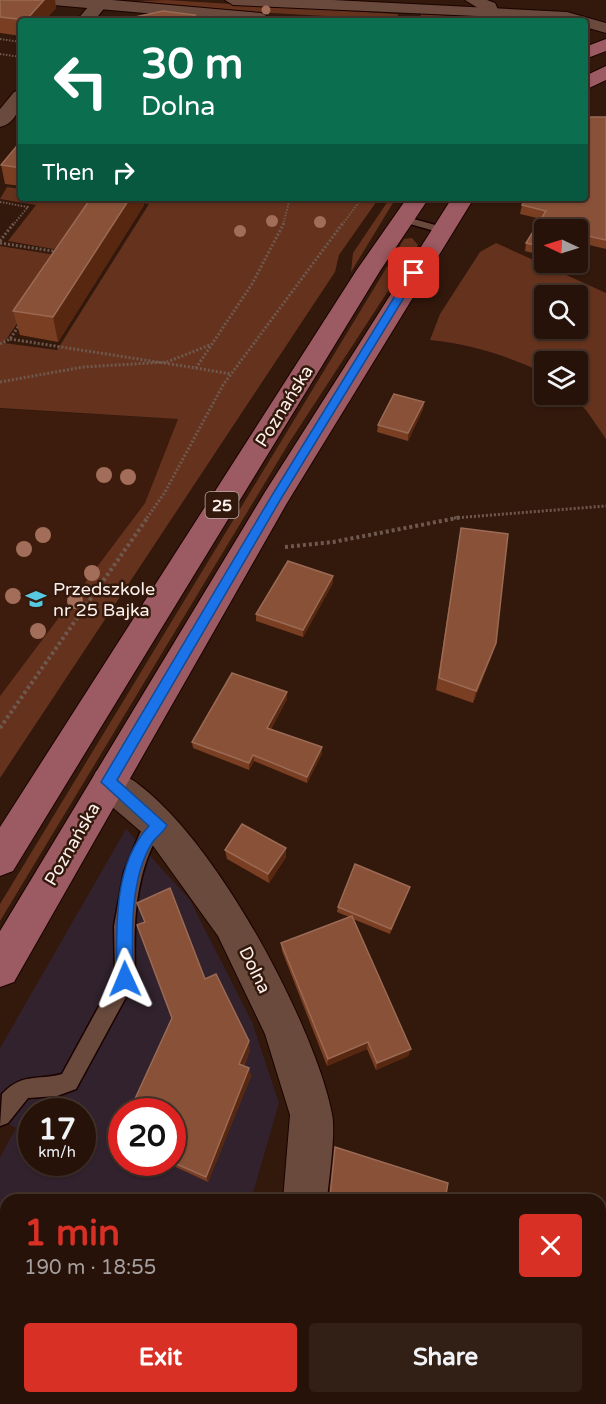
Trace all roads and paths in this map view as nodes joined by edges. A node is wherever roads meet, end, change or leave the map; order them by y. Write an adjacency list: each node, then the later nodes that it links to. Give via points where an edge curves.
1 (53, 0): 4 (street)
2 (233, 0): 5 (street)
3 (473, 0): 5 (street, via 489,7)
4 (101, 2): 6 (street); 7 (street)
5 (491, 14): 8 (street)
6 (88, 18)
7 (282, 18)
8 (571, 18)
9 (588, 23): 10 (street)
10 (606, 28)
11 (588, 35): 12 (street)
12 (606, 36)
13 (0, 39): 14 (path)
14 (18, 42)
15 (606, 44): 16 (main road)
16 (588, 53)
17 (0, 54): 18 (path)
18 (18, 57)
19 (606, 72): 20 (main road)
20 (588, 82)
21 (18, 100): 22 (street)
22 (0, 121)
23 (290, 201): 34 (path, via 290,210 272,250)
24 (360, 201): 37 (path)
25 (462, 201): 28 (main road, Poznańska / 25)
26 (0, 202): 29 (path, via 28,207)
27 (410, 209): 28 (lane); 44 (main road, Poznańska / 25)
28 (442, 230): 40 (main road, Poznańska / 25)
29 (0, 242): 30 (path)
30 (68, 253)
31 (23, 320): 32 (path)
32 (10, 339): 33 (path); 35 (path)
33 (0, 344)
34 (211, 344): 35 (path); 36 (path)
35 (169, 364): 36 (path); 38 (path, via 96,366)
36 (196, 368): 37 (path)
37 (231, 374): 41 (path, via 165,492)
38 (0, 382)
39 (606, 506): 40 (path, via 471,515 333,542)
40 (246, 549): 42 (main road, Poznańska / 25)
41 (0, 728)
42 (108, 782): 43 (street, Dolna); 45 (main road, Poznańska / 25)
43 (159, 825): 46 (lane, via 146,839 133,872 124,926 125,979 69,1082 55,1088 32,1085 11,1097); 47 (street, Dolna, via 231,923 284,1028 311,1115)
44 (0, 860)
45 (0, 968)
46 (0, 1115)
47 (305, 1194)

